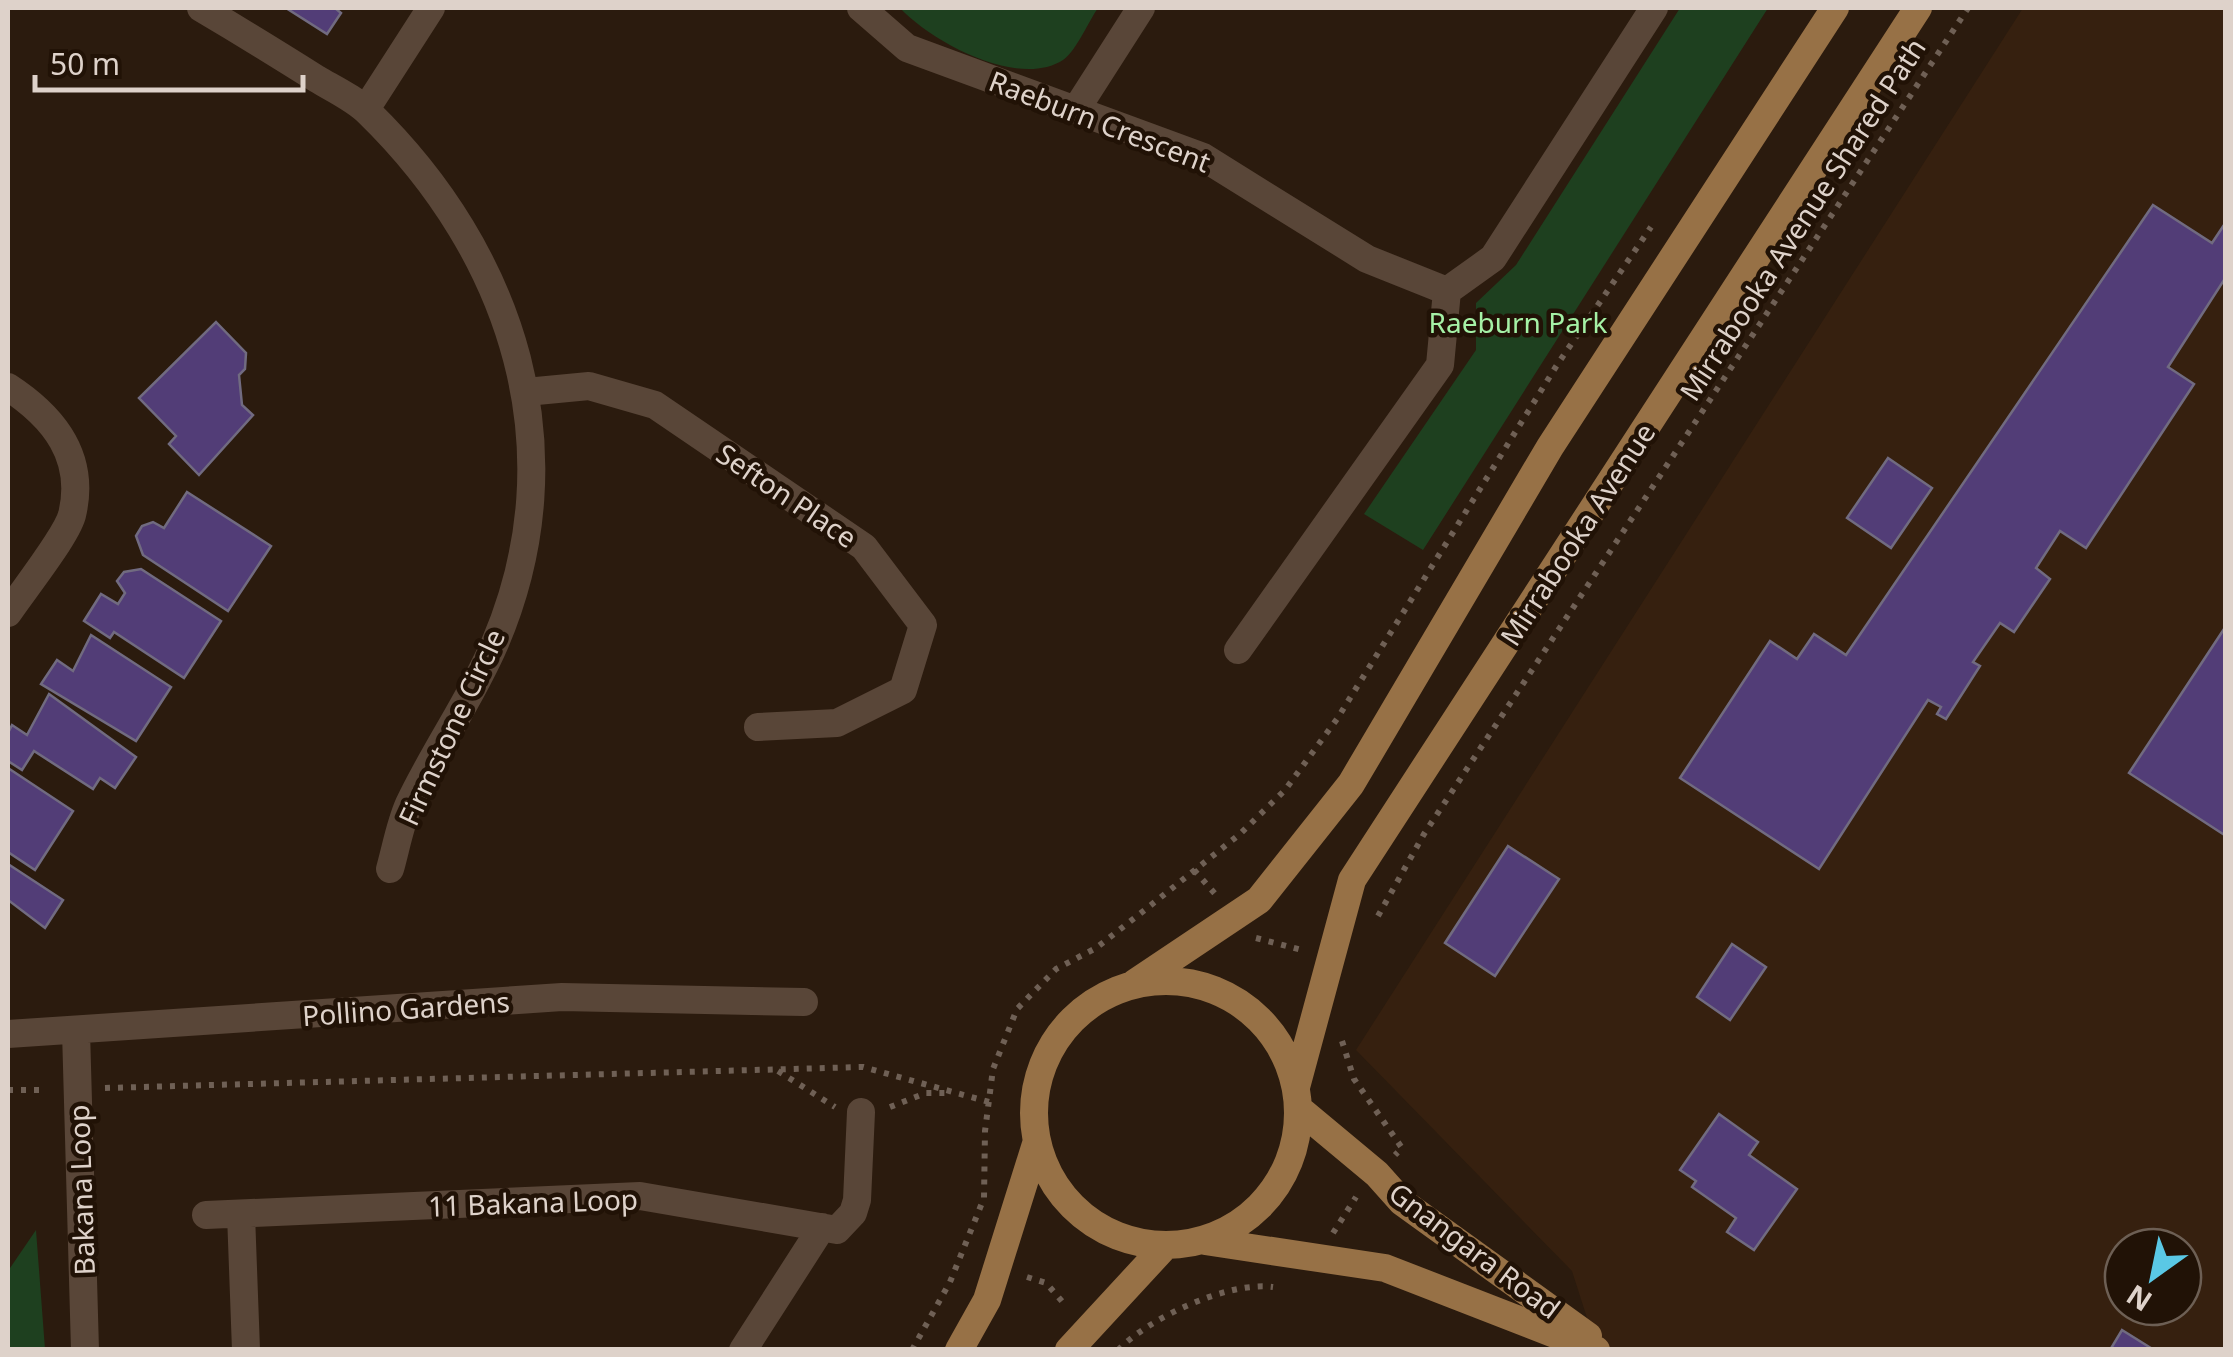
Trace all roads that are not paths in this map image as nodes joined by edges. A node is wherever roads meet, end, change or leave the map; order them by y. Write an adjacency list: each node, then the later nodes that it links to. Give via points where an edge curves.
1 (201, 8): 9 (street, Firmstone Circle)
2 (431, 8): 9 (street)
3 (861, 8): 8 (street, Raeburn Crescent, via 907,48)
4 (1141, 8): 8 (street)
5 (1654, 8): 10 (street, via 1493,258)
6 (1835, 8): 17 (main road, via 1550,447 1351,784 1259,900)
7 (1918, 8): 21 (main road, Mirrabooka Avenue, via 1352,880)
8 (1077, 108): 10 (street, Raeburn Crescent, via 1203,157 1367,259)
9 (366, 109): 12 (street, Firmstone Circle, via 433,184 473,247 504,312)
10 (1447, 291): 14 (street, via 1440,366)
11 (8, 387): 13 (street, via 40,408 74,457 72,517)
12 (526, 392): 15 (street, Sefton Place, via 589,386 655,405 864,547 923,626 903,690 837,722); 16 (street, Firmstone Circle, via 534,461 530,536 495,643 408,808)
13 (8, 614)
14 (1238, 650)
15 (758, 727)
16 (390, 870)
17 (1135, 983): 21 (main road, via 1178,980 1218,991 1254,1014 1281,1046); 23 (main road, via 1086,1008 1042,1061 1033,1102)
18 (804, 1002): 19 (street, Pollino Gardens, via 562,997)
19 (76, 1030): 20 (street, Pollino Gardens); 30 (street, Bakana Loop)
20 (8, 1034)
21 (1297, 1098): 27 (main road, via 1295,1144 1282,1177 1262,1205); 35 (main road, Gnangara Road, via 1402,1202)
22 (861, 1112): 26 (street, via 852,1213 837,1230)
23 (1036, 1144): 28 (main road, via 1071,1205 1098,1226); 33 (main road, via 987,1300)
24 (241, 1214): 25 (street, 11 Bakana Loop); 26 (street, 11 Bakana Loop, via 640,1196); 31 (street)
25 (206, 1216)
26 (822, 1227): 32 (street)
27 (1202, 1240): 28 (main road); 34 (main road, Gnangara Road, via 1385,1268)
28 (1166, 1245): 29 (main road)
29 (1079, 1340)
30 (85, 1350)
31 (246, 1350)
32 (743, 1350)
33 (959, 1350)
34 (1596, 1350)
35 (1608, 1350)

